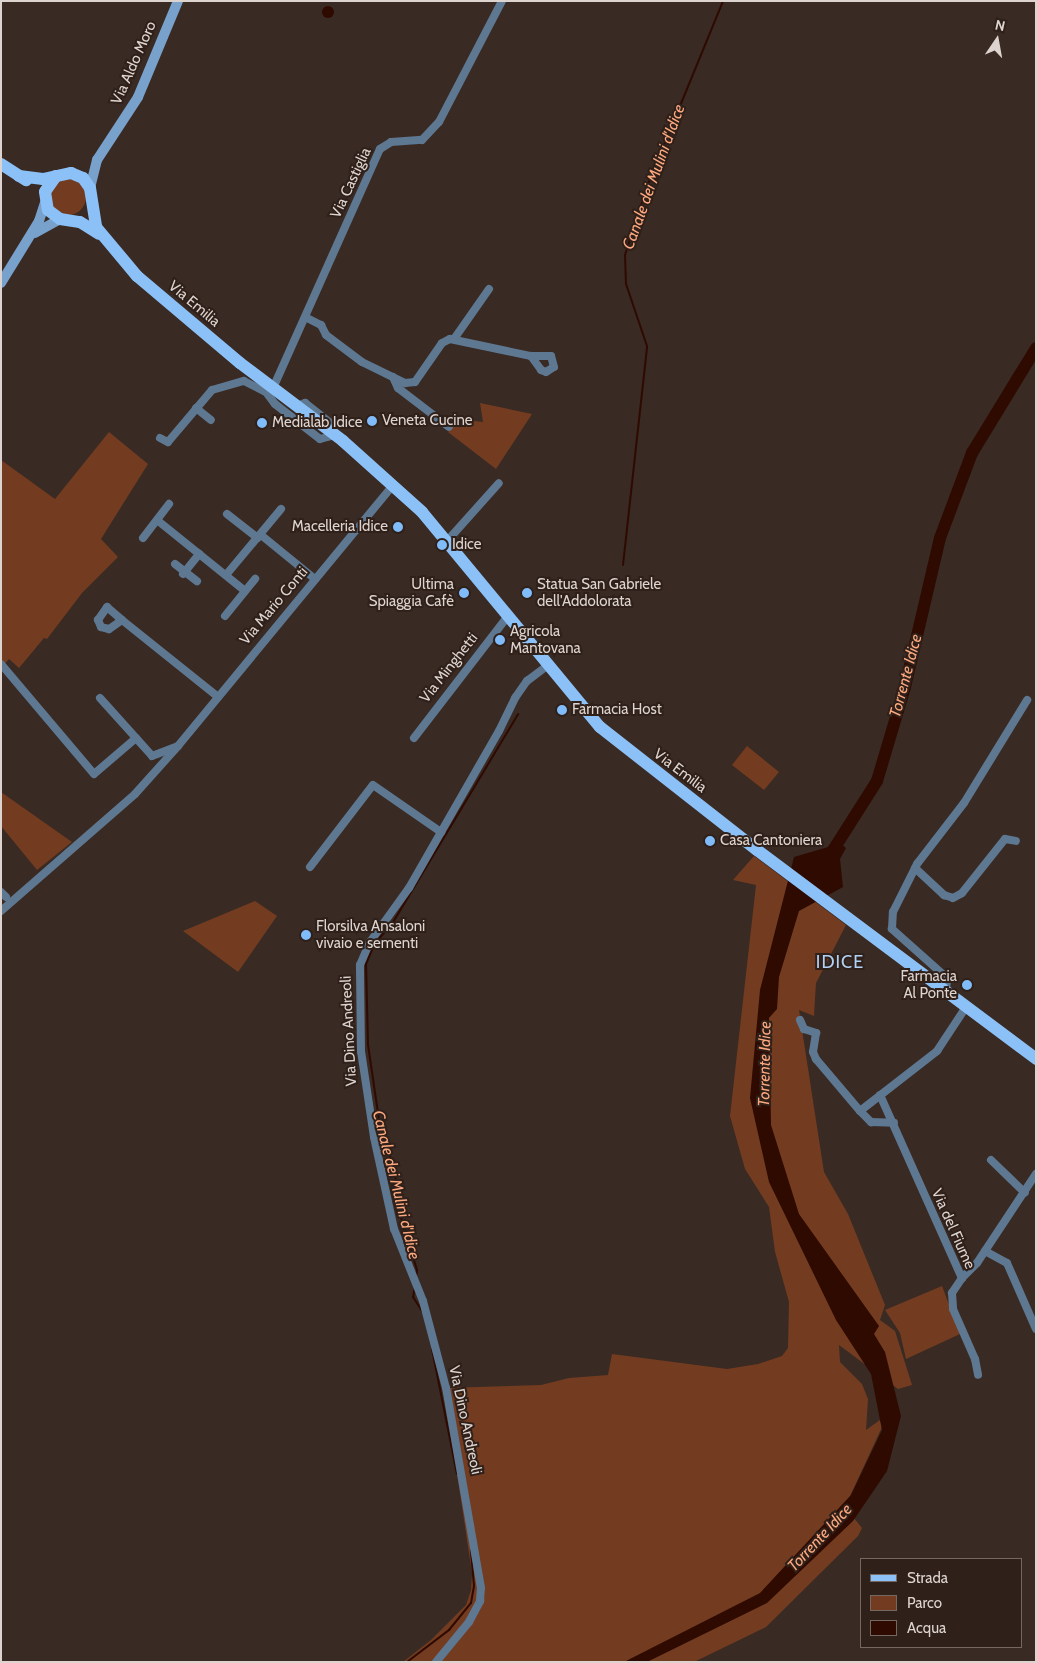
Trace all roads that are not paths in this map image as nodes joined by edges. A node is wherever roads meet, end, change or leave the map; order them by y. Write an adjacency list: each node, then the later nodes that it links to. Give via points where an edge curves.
1 (178, 1): 3 (street, Via Aldo Moro, via 138,97)
2 (502, 1): 16 (street, Via Castiglia, via 439,122 422,140 391,142 380,149)
3 (98, 160): 5 (street); 7 (street, Via Aldo Moro)
4 (1, 164): 6 (main road)
5 (65, 174): 6 (main road, via 36,180); 7 (main road, via 82,178); 8 (main road, via 46,187)
6 (20, 176): 8 (main road)
7 (90, 188): 9 (main road, Via Emilia)
8 (45, 201): 10 (main road); 13 (street)
9 (91, 204): 11 (main road, via 84,215); 12 (main road, Via Emilia)
10 (60, 219): 11 (main road, Via Emilia); 13 (street, via 44,226)
11 (73, 220): 12 (main road, Via Emilia)
12 (102, 236): 19 (main road, Via Emilia, via 137,276)
13 (27, 241): 14 (street)
14 (1, 283)
15 (489, 289): 17 (street)
16 (307, 318): 20 (street, via 321,325 326,335 362,362); 22 (street, Via Castiglia)
17 (454, 339): 18 (street); 20 (street, via 442,343 415,382 406,383)
18 (531, 356)
19 (240, 363): 21 (street, via 243,371); 22 (main road, Via Emilia)
20 (393, 377): 25 (street, via 398,388)
21 (239, 382): 22 (street, Via Emilia); 23 (street, via 212,390)
22 (269, 390): 26 (main road, Via Emilia, via 297,406); 26 (street, Via Emilia, via 275,404 320,439)
23 (196, 408): 24 (street); 27 (street, via 168,442)
24 (211, 420)
25 (449, 427)
26 (332, 433): 29 (main road, Via Emilia)
27 (160, 438)
28 (499, 483): 36 (street)
29 (393, 485): 36 (main road, Via Emilia); 42 (street, Via Mario Conti)
30 (169, 504): 33 (street)
31 (281, 509): 34 (street)
32 (227, 514): 34 (street)
33 (157, 520): 35 (street); 37 (street)
34 (259, 537): 40 (street); 42 (street)
35 (143, 538)
36 (448, 540): 46 (main road, Via Emilia)
37 (199, 554): 39 (street); 40 (street)
38 (175, 564): 39 (street)
39 (184, 573): 43 (street)
40 (226, 575): 44 (street)
41 (255, 579): 44 (street)
42 (315, 579): 50 (street, Via Mario Conti)
43 (197, 581)
44 (245, 591): 45 (street)
45 (225, 616)
46 (508, 616): 49 (main road, Via Emilia); 54 (street, Via Minghetti)
47 (122, 620): 50 (street)
48 (1, 664): 53 (street, via 94,774)
49 (548, 665): 56 (street, Via Dino Andreoli, via 527,681 515,698); 62 (main road, Via Emilia, via 587,714 618,743)
50 (218, 697): 55 (street, Via Mario Conti)
51 (100, 698): 53 (street)
52 (1027, 700): 59 (street, via 964,803)
53 (136, 738): 55 (street, Via Mario Conti, via 152,756)
54 (414, 738)
55 (178, 746): 60 (street, Via Mario Conti, via 135,794)
56 (441, 832): 58 (street, via 373,785); 77 (street, Via Dino Andreoli, via 400,904 370,942 360,965 362,1051 374,1137 394,1229 416,1282 446,1388 481,1588 480,1600 469,1622)
57 (1016, 841): 59 (street, via 1005,839 958,896 944,895)
58 (310, 867)
59 (915, 868): 61 (street, via 893,912 891,926)
60 (1, 911)
61 (936, 968): 62 (street, via 939,976); 63 (street, via 947,978)
62 (935, 984): 63 (main road, Via Emilia)
63 (946, 992): 64 (main road, Via Emilia)
64 (966, 1007): 66 (main road, Via Emilia); 67 (street, via 937,1051)
65 (800, 1020): 68 (street, via 804,1029 816,1033 813,1052 816,1059)
66 (1036, 1059)
67 (880, 1095): 68 (street); 69 (street, Via del Fiume)
68 (860, 1110): 69 (street, via 871,1122)
69 (894, 1123): 74 (street, Via del Fiume)
70 (991, 1160): 72 (street)
71 (1036, 1174): 72 (street)
72 (1025, 1193): 73 (street)
73 (985, 1251): 74 (street); 75 (street, via 1006,1263)
74 (962, 1278): 76 (street, Via del Fiume, via 952,1293 953,1309 975,1359)
75 (1036, 1329)
76 (978, 1375)
77 (436, 1662)

